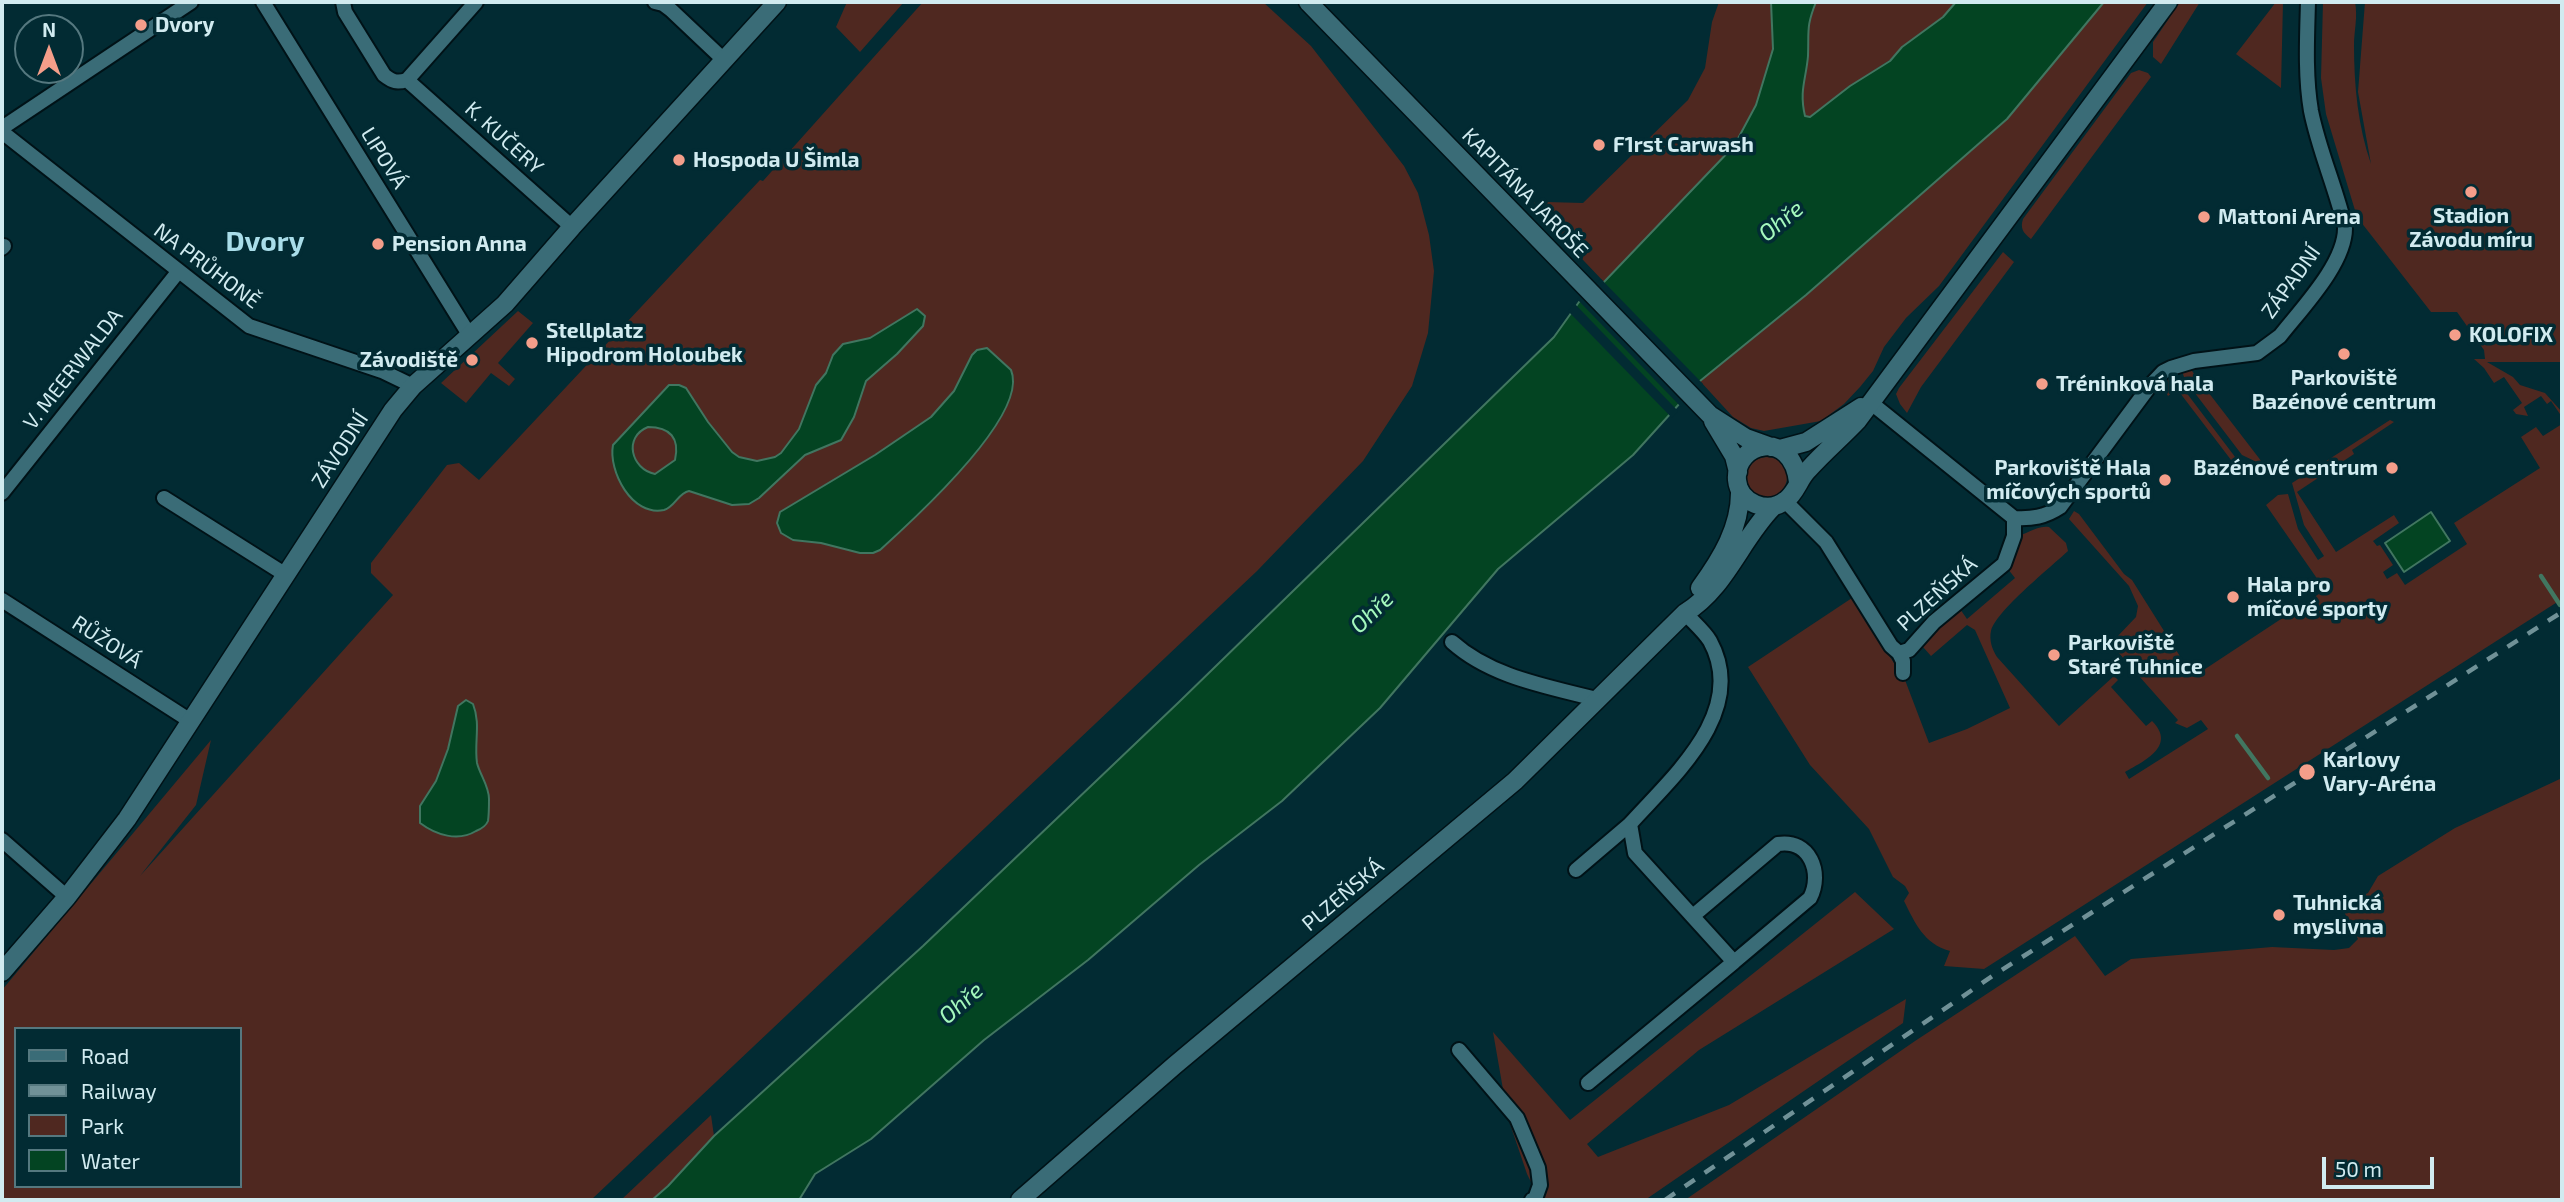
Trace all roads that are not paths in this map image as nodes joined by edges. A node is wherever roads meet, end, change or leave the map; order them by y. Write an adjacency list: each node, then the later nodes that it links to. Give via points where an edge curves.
1 (191, 2): 13 (street)
2 (263, 2): 16 (street, LIPOVÁ)
3 (343, 2): 12 (street, K. KUČERY, via 384,75 399,83)
4 (476, 2): 12 (street)
5 (655, 2): 10 (street)
6 (778, 2): 11 (street, ZÁVODNÍ)
7 (1308, 2): 19 (street, KAPITÁNA JAROŠE)
8 (2168, 2): 18 (street)
9 (2308, 2): 26 (street, ZÁPADNÍ, via 2311,109 2345,227 2340,254 2268,346 2257,353 2178,365 2163,372 2060,507 2031,519)
10 (675, 6): 11 (street)
11 (724, 61): 14 (street, ZÁVODNÍ)
12 (407, 80): 14 (street, K. KUČERY)
13 (2, 130): 15 (street, NA PRŮHONĚ)
14 (572, 227): 16 (street, ZÁVODNÍ, via 505,304)
15 (178, 272): 17 (street, NA PRŮHONĚ, via 249,326); 23 (street, V. MEERWALDA)
16 (470, 336): 17 (street, ZÁVODNÍ)
17 (413, 386): 27 (street, ZÁVODNÍ)
18 (1870, 402): 20 (street, via 1806,442); 22 (street); 26 (street)
19 (1710, 415): 20 (street, KAPITÁNA JAROŠE, via 1746,438); 21 (street, KAPITÁNA JAROŠE, via 1734,456)
20 (1776, 448): 21 (street, via 1749,453 1743,459); 22 (street, via 1794,462)
21 (1739, 481): 25 (street, via 1752,503 1765,507); 29 (street, PLZEŇSKÁ, via 1740,507 1732,536)
22 (1798, 482): 25 (street)
23 (2, 493)
24 (164, 498): 27 (street)
25 (1779, 504): 29 (street, PLZEŇSKÁ, via 1759,522 1700,604); 31 (street, PLZEŇSKÁ, via 1826,541)
26 (2014, 518): 31 (street, PLZEŇSKÁ, via 2014,536 2004,564 1934,622 1909,650)
27 (286, 575): 34 (street, ZÁVODNÍ)
28 (2, 600): 34 (street, RŮŽOVÁ)
29 (1685, 613): 33 (street, PLZEŇSKÁ); 35 (street, via 1714,651 1721,684 1714,716 1689,759)
30 (1451, 642): 33 (street, via 1513,677)
31 (1899, 653): 32 (street)
32 (1903, 673)
33 (1596, 699): 44 (street, PLZEŇSKÁ, via 1515,780)
34 (189, 720): 38 (street, ZÁVODNÍ, via 127,818)
35 (1630, 824): 37 (street); 39 (street, via 1635,853)
36 (2, 841): 38 (street)
37 (1576, 870)
38 (67, 897): 41 (street, ZÁVODNÍ)
39 (1694, 915): 40 (street); 40 (street, via 1778,844 1789,842 1805,851 1816,875 1810,898)
40 (1734, 962): 43 (street)
41 (2, 972)
42 (1458, 1050): 45 (street, via 1517,1118 1538,1168 1540,1185)
43 (1588, 1083)
44 (1020, 1200)
45 (1532, 1200)

